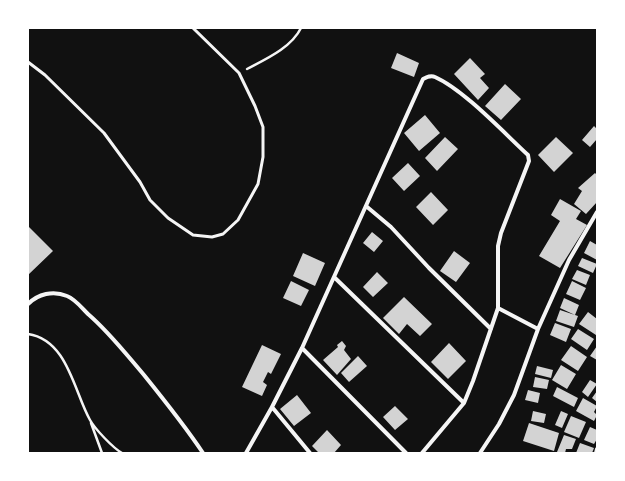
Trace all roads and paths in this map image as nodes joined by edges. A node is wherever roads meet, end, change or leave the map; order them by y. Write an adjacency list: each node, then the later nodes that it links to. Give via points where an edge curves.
1 (192, 28): 4 (lane)
2 (301, 28): 4 (path, via 284,49)
3 (28, 62): 4 (lane, via 45,75 104,133 150,200 168,218 194,236 206,237 223,234 230,229 238,220 258,184 263,157 263,127)
4 (239, 73)
5 (366, 206): 7 (street); 9 (street, via 423,79 435,77 463,96 528,155 529,161 498,246); 10 (street, via 391,227)
6 (597, 212): 11 (street, via 569,260)
7 (334, 277): 13 (street); 14 (street)
8 (28, 304): 20 (street, via 45,294 58,293 68,296 82,307 115,341 184,424)
9 (498, 308): 10 (street); 11 (street)
10 (491, 329): 14 (street)
11 (538, 329): 25 (street, via 514,395)
12 (28, 334): 16 (path, via 47,343 65,360)
13 (302, 348): 15 (street); 23 (street)
14 (464, 403): 24 (street)
15 (272, 407): 21 (street); 22 (street)
16 (90, 421): 18 (path); 19 (path)
17 (597, 449): 26 (street)
18 (102, 453)
19 (122, 453)
20 (203, 453)
21 (246, 453)
22 (310, 453)
23 (406, 453)
24 (422, 453)
25 (480, 453)
26 (596, 453)

